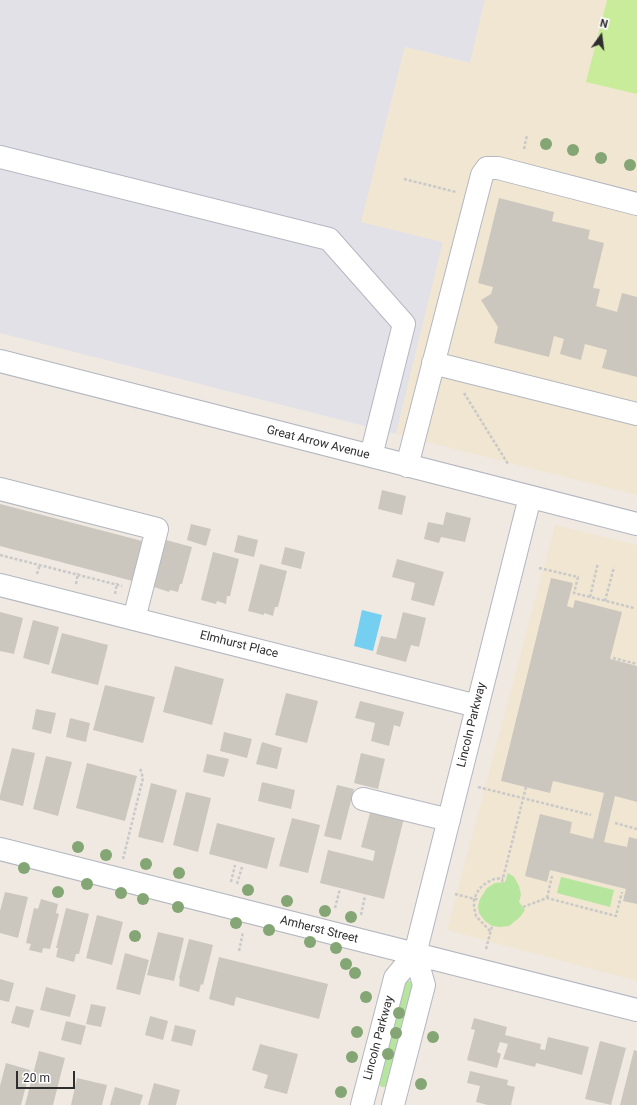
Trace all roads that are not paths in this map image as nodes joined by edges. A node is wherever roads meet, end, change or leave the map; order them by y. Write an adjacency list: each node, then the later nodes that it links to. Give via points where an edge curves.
1 (0, 157): 6 (street, via 328,239 404,324)
2 (637, 204): 4 (street, via 498,168 487,168 482,175)
3 (0, 361): 6 (street, Great Arrow Avenue)
4 (433, 363): 5 (street); 7 (street)
5 (637, 414)
6 (371, 456): 7 (street, Great Arrow Avenue)
7 (407, 466): 9 (street, Great Arrow Avenue)
8 (0, 489): 12 (street, via 157,528)
9 (530, 497): 10 (street, Great Arrow Avenue); 13 (street, Lincoln Parkway)
10 (637, 524)
11 (0, 585): 12 (street, Elmhurst Place)
12 (134, 619): 13 (street, Elmhurst Place)
13 (477, 706): 15 (street, Lincoln Parkway)
14 (363, 799): 15 (street)
15 (449, 820): 17 (street, Lincoln Parkway)
16 (0, 849): 17 (street, Amherst Street)
17 (415, 954): 18 (street, Amherst Street); 19 (street, Lincoln Parkway, via 395,978); 20 (street, via 424,985)
18 (637, 1010)
19 (363, 1100): 20 (street)
20 (393, 1104)

